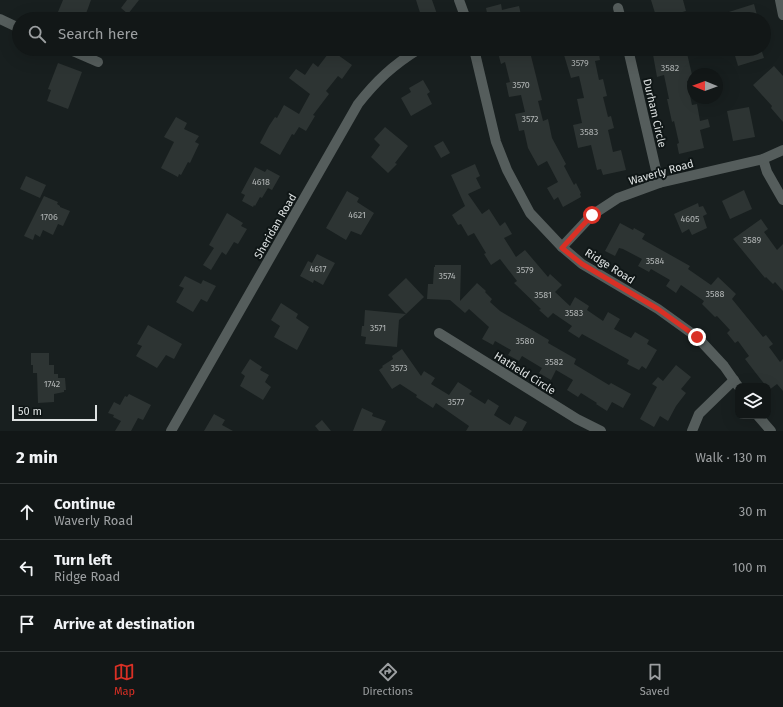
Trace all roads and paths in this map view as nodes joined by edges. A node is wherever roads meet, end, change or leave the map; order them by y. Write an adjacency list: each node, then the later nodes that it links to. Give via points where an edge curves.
1 (459, 0): 4 (street)
2 (780, 0): 6 (street)
3 (618, 8): 5 (street)
4 (463, 12)
5 (619, 12)
6 (783, 15)
7 (0, 19): 8 (street)
8 (12, 25)
9 (84, 56): 13 (street)
10 (407, 56): 23 (street, Sheridan Road, via 374,84 358,104)
11 (476, 56): 18 (street, Ridge Road, via 496,142 506,170 530,213)
12 (630, 56): 16 (street, Durham Circle)
13 (98, 62)
14 (783, 150): 15 (street, Waverly Road)
15 (763, 159): 16 (street, Waverly Road); 17 (street, via 767,172)
16 (659, 182): 18 (street, Waverly Road, via 618,198 592,215)
17 (783, 200)
18 (562, 248): 20 (street, Ridge Road, via 582,264 658,309 697,337)
19 (439, 333): 24 (street, Hatfield Circle, via 576,419)
20 (736, 383)
21 (735, 384): 25 (street, via 699,414)
22 (761, 419): 26 (street)
23 (171, 431)
24 (600, 431)
25 (692, 431)
26 (771, 431)

